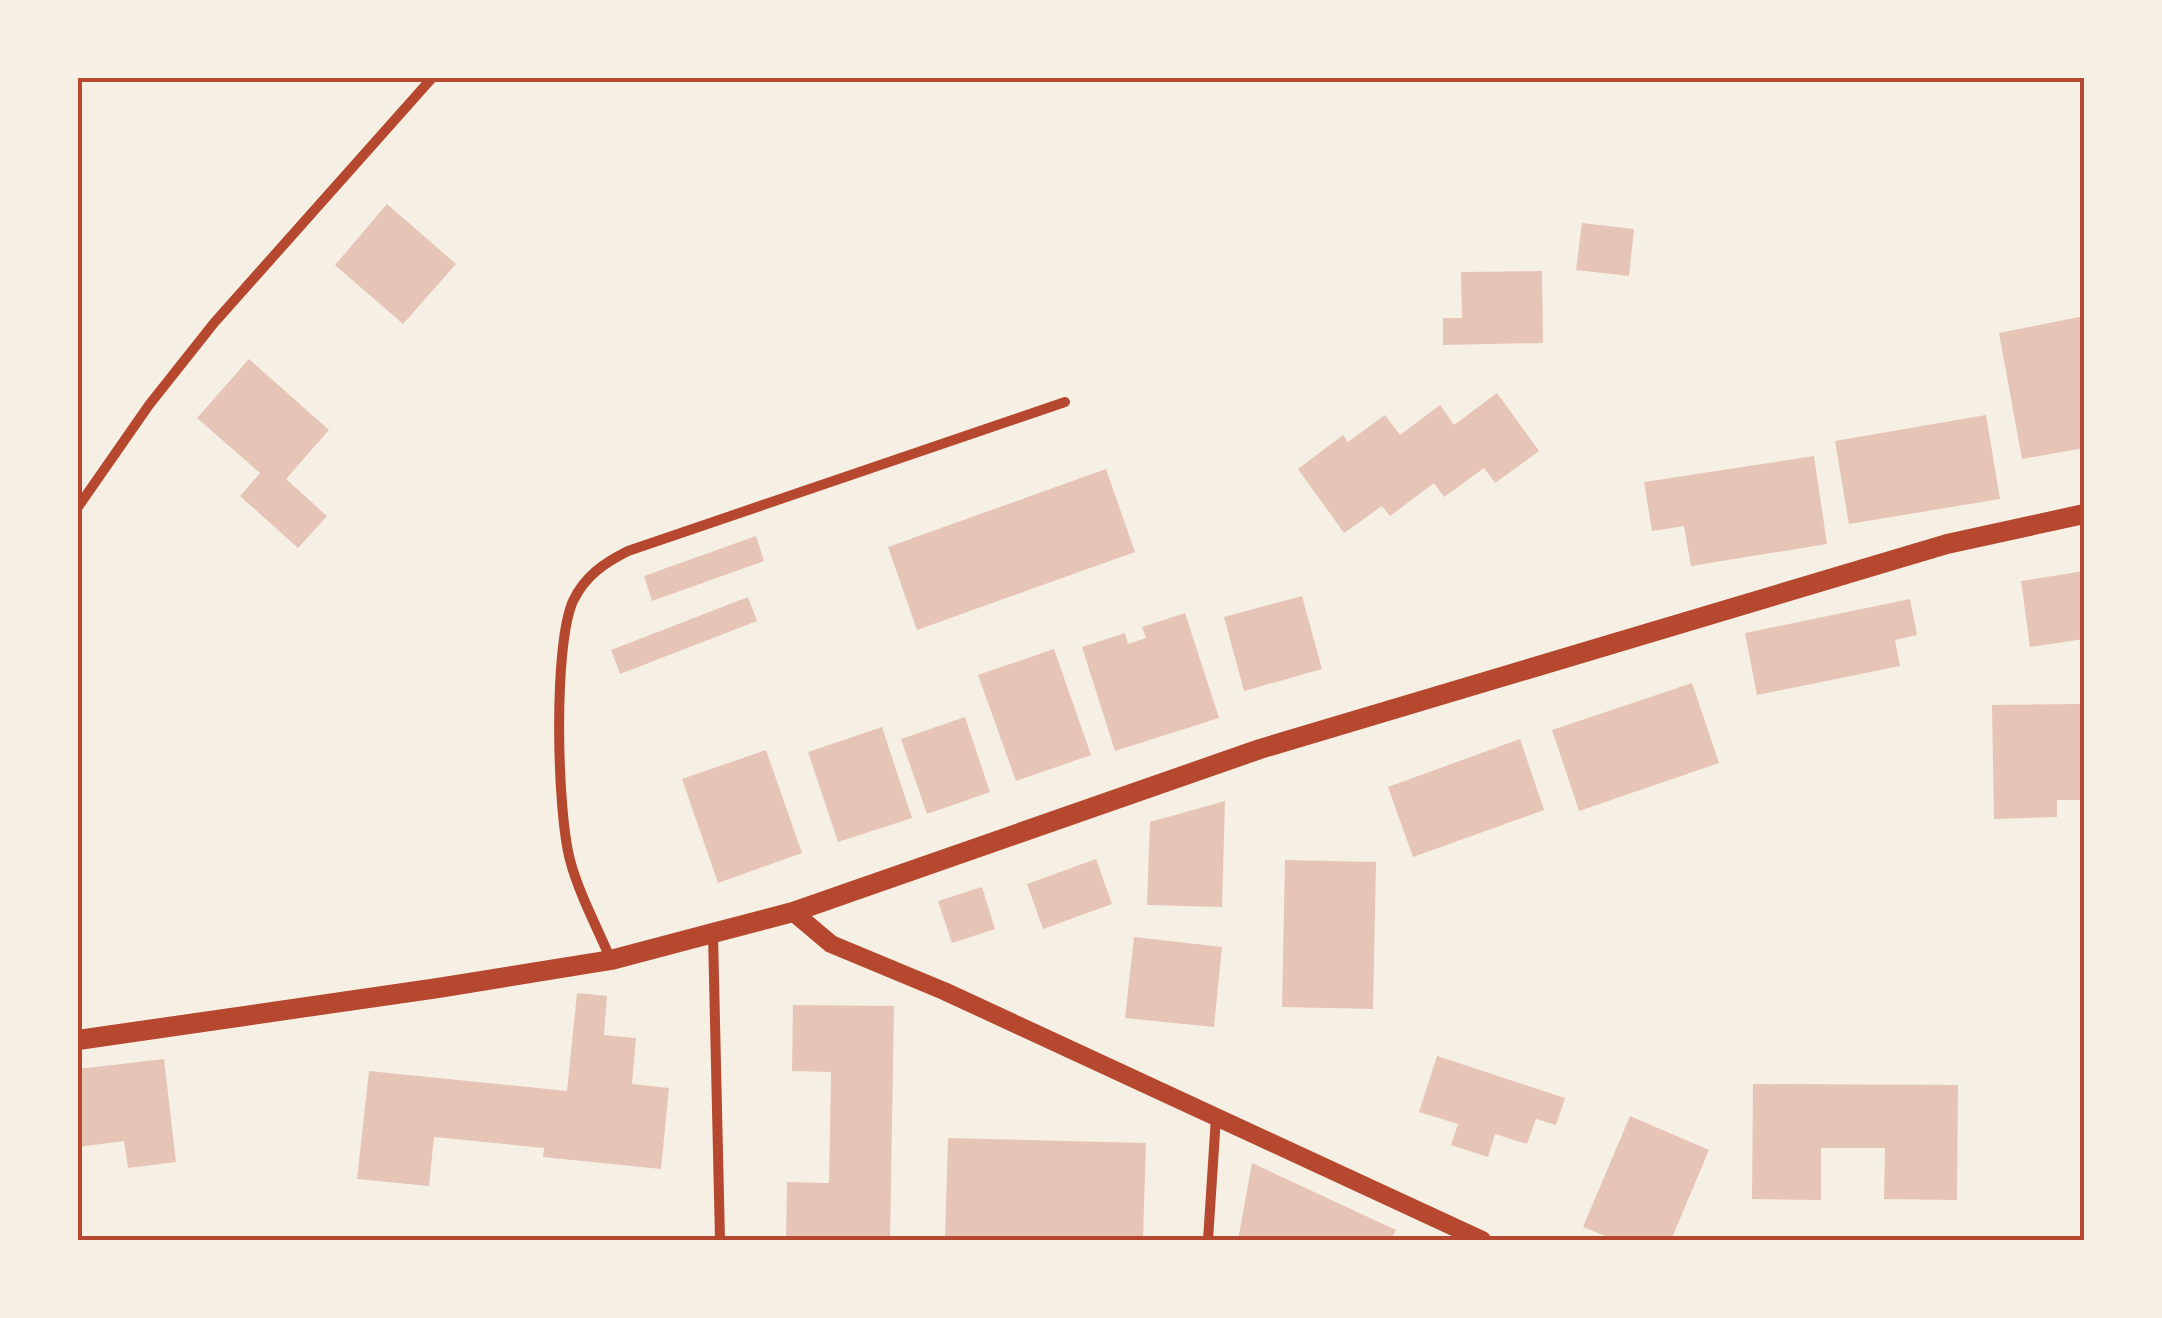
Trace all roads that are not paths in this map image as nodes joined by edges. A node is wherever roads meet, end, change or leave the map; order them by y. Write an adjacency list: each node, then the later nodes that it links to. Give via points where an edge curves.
1 (432, 78): 3 (street, via 214,323)
2 (1065, 402): 7 (street, via 628,551 587,578 571,605 564,654 561,808 574,874)
3 (78, 507)
4 (2084, 514): 5 (main road, via 1947,544 1260,749)
5 (793, 912): 6 (main road); 9 (street, via 831,944)
6 (713, 933): 7 (main road); 10 (street)
7 (611, 960): 8 (main road)
8 (78, 1040)
9 (1216, 1117): 11 (street); 12 (street)
10 (720, 1240)
11 (1208, 1240)
12 (1482, 1240)

